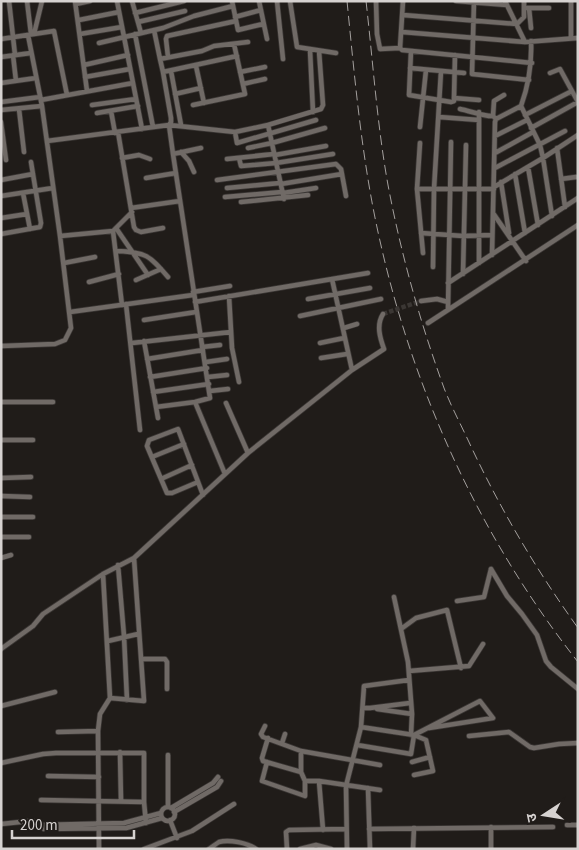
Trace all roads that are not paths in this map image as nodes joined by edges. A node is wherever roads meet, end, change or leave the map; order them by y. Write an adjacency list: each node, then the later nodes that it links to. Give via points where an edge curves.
1 (9, 1): 41 (street)
2 (27, 1): 38 (street)
3 (90, 1): 17 (street)
4 (117, 1): 24 (street)
5 (132, 1): 25 (street)
6 (258, 1): 22 (street)
7 (277, 1): 67 (street)
8 (290, 1): 54 (street, via 296,45 299,49)
9 (376, 1): 53 (street, via 380,49)
10 (403, 1): 26 (street)
11 (456, 1): 16 (street)
12 (524, 1): 20 (street)
13 (572, 1): 43 (street)
14 (44, 2): 38 (street)
15 (184, 2): 23 (street); 25 (street)
16 (474, 2): 19 (street); 30 (street)
17 (76, 3): 29 (street)
18 (233, 3): 27 (street); 28 (street)
19 (506, 3): 33 (street)
20 (527, 8): 21 (street); 33 (street, via 524,19); 35 (street)
21 (549, 8)
22 (260, 10): 28 (street); 32 (street)
23 (185, 11): 27 (street); 31 (street)
24 (119, 12): 29 (street); 34 (street)
25 (135, 13): 31 (street)
26 (403, 14): 30 (street); 37 (street)
27 (187, 18): 36 (street)
28 (236, 19): 32 (street, via 238,30); 64 (street, via 167,36)
29 (79, 20): 39 (street)
30 (474, 20): 33 (street); 47 (street)
31 (138, 22): 40 (street)
32 (263, 24): 46 (street)
33 (517, 24): 51 (street)
34 (122, 27): 39 (street); 42 (street)
35 (531, 28)
36 (154, 30): 40 (street); 66 (street)
37 (402, 32): 47 (street); 53 (street)
38 (31, 34): 41 (street); 57 (street); 94 (street, via 56,33)
39 (80, 34): 69 (street)
40 (138, 34): 42 (street); 126 (street)
41 (13, 37): 45 (street); 59 (street)
42 (124, 37): 49 (street); 60 (street)
43 (571, 38): 44 (street); 48 (street)
44 (578, 38)
45 (1, 39)
46 (267, 39)
47 (474, 39): 51 (street); 65 (street)
48 (531, 41): 51 (street); 68 (street)
49 (99, 42)
50 (248, 42): 52 (street)
51 (524, 42)
52 (234, 44): 62 (street); 64 (street)
53 (400, 48): 56 (street)
54 (310, 50): 55 (street); 114 (street)
55 (320, 51): 58 (street); 114 (street, via 323,105)
56 (411, 51): 61 (street); 72 (street)
57 (31, 53): 59 (street); 83 (street)
58 (336, 53)
59 (14, 55): 63 (street); 86 (street)
60 (128, 55): 69 (street); 73 (street)
61 (455, 55): 65 (street); 79 (street)
62 (237, 56): 70 (street); 78 (street)
63 (1, 57)
64 (168, 57): 66 (street)
65 (472, 58): 68 (street); 85 (street, via 472,74)
66 (160, 59): 77 (street)
67 (283, 59)
68 (532, 63): 85 (street)
69 (84, 65): 82 (street)
70 (196, 66): 75 (street); 90 (street)
71 (265, 66): 78 (street)
72 (410, 68): 74 (street); 97 (street, via 409,95)
73 (130, 69): 82 (street); 88 (street)
74 (426, 70): 76 (street); 97 (street)
75 (172, 71): 77 (street); 93 (street)
76 (441, 71): 79 (street); 100 (street)
77 (163, 72): 123 (street, via 171,118)
78 (240, 72): 89 (street)
79 (454, 72): 81 (street); 98 (street)
80 (550, 72): 92 (street, via 560,69)
81 (464, 73)
82 (85, 77): 91 (street)
83 (36, 78): 86 (street); 96 (street)
84 (265, 79): 89 (street)
85 (529, 80): 109 (street)
86 (16, 81): 87 (street)
87 (1, 83)
88 (133, 83): 91 (street); 99 (street)
89 (243, 84): 104 (street, via 243,95)
90 (201, 88): 93 (street); 104 (street)
91 (87, 91): 94 (street)
92 (572, 91): 103 (street); 119 (street)
93 (175, 94): 124 (street)
94 (67, 95): 96 (street)
95 (504, 95): 117 (street, via 494,101)
96 (41, 98): 102 (street); 107 (street)
97 (423, 98): 100 (street); 127 (street)
98 (454, 98): 100 (street, via 453,102); 101 (street)
99 (136, 99): 105 (street); 108 (street)
100 (439, 100): 118 (street)
101 (479, 100)
102 (1, 102)
103 (578, 102): 130 (street)
104 (204, 103): 106 (street)
105 (92, 105)
106 (194, 105)
107 (42, 106): 110 (street); 137 (street)
108 (138, 106): 113 (street); 129 (street)
109 (521, 106): 117 (street); 119 (street)
110 (19, 108): 112 (street); 147 (street)
111 (460, 109): 115 (street)
112 (1, 110)
113 (111, 111): 116 (street); 132 (street)
114 (313, 112): 125 (street)
115 (479, 112): 117 (street); 121 (street)
116 (97, 113)
117 (494, 117): 136 (street)
118 (439, 118): 121 (street); 181 (street)
119 (526, 118): 130 (street); 136 (street)
120 (316, 120): 134 (street)
121 (479, 120): 184 (street)
122 (1, 122): 158 (street)
123 (169, 125): 124 (street); 126 (street); 150 (street)
124 (181, 125): 133 (street)
125 (268, 125): 133 (street); 134 (street)
126 (153, 127): 129 (street)
127 (420, 127)
128 (325, 128): 139 (street)
129 (142, 129): 132 (street)
130 (532, 130): 142 (street); 149 (street)
131 (565, 131): 142 (street)
132 (116, 132): 137 (street); 153 (street)
133 (235, 132): 134 (street, via 237,143)
134 (270, 134): 139 (street)
135 (578, 135): 146 (street)
136 (495, 136): 149 (street)
137 (47, 141): 176 (street)
138 (451, 142): 182 (street)
139 (272, 143): 145 (street); 151 (street)
140 (420, 143): 179 (street)
141 (466, 145): 183 (street)
142 (540, 145): 155 (street); 162 (street)
143 (326, 146): 151 (street)
144 (201, 148): 148 (street)
145 (248, 148)
146 (558, 148): 155 (street); 171 (street)
147 (24, 152)
148 (181, 152): 150 (street); 163 (street)
149 (495, 153): 162 (street)
150 (173, 154): 164 (street)
151 (274, 154): 154 (street); 160 (street)
152 (334, 154): 160 (street)
153 (122, 158): 156 (street, via 139,155); 196 (street)
154 (239, 158): 157 (street); 160 (street, via 241,166)
155 (543, 158): 161 (street); 199 (street)
156 (150, 159)
157 (227, 159)
158 (6, 160)
159 (31, 162): 166 (street)
160 (276, 163): 165 (street)
161 (528, 167): 168 (street); 201 (street)
162 (495, 168): 180 (street)
163 (194, 172)
164 (176, 173): 170 (street); 193 (street)
165 (278, 173): 167 (street, via 336,164); 173 (street); 175 (street)
166 (33, 174): 172 (street); 185 (street)
167 (342, 174): 175 (street); 190 (street)
168 (515, 174): 174 (street); 207 (street)
169 (576, 176): 171 (street)
170 (146, 178)
171 (561, 179): 195 (street)
172 (1, 180)
173 (218, 180)
174 (501, 182): 180 (street); 210 (street)
175 (281, 183): 177 (street); 187 (street)
176 (53, 188): 185 (street); 214 (street)
177 (227, 188)
178 (316, 188): 187 (street)
179 (417, 188): 181 (street); 206 (street)
180 (494, 188): 184 (street); 197 (street)
181 (434, 189): 182 (street); 209 (street)
182 (451, 190): 183 (street); 211 (street)
183 (464, 190): 184 (street); 215 (street)
184 (479, 190): 212 (street)
185 (36, 191): 186 (street); 204 (street, via 41,223)
186 (23, 193): 188 (street); 198 (street)
187 (283, 195): 189 (street); 191 (street); 194 (street)
188 (1, 196)
189 (308, 196)
190 (346, 196)
191 (225, 197)
192 (578, 198): 195 (street)
193 (180, 201): 196 (street); 238 (street)
194 (241, 202)
195 (565, 207): 199 (street)
196 (131, 210): 203 (street, via 138,232); 205 (street)
197 (493, 213): 210 (street); 213 (street)
198 (27, 214): 200 (street); 204 (street)
199 (552, 216): 201 (street)
200 (1, 218)
201 (538, 224): 207 (street)
202 (578, 225): 222 (street)
203 (163, 228)
204 (30, 229): 208 (street)
205 (114, 230): 214 (street); 217 (street); 218 (street)
206 (421, 233): 209 (street); 219 (street)
207 (526, 233): 216 (street)
208 (1, 234)
209 (434, 234): 211 (street); 225 (street)
210 (509, 234): 216 (street)
211 (450, 235): 215 (street); 235 (street)
212 (479, 235): 213 (street); 215 (street); 224 (street)
213 (492, 235): 220 (street)
214 (60, 236): 223 (street)
215 (463, 236): 229 (street)
216 (513, 241): 220 (street); 222 (street)
217 (116, 251): 218 (street); 228 (street)
218 (132, 251): 226 (street, via 149,256); 230 (street)
219 (424, 253)
220 (492, 255): 224 (street)
221 (95, 257): 223 (street)
222 (526, 260): 248 (street)
223 (64, 263): 249 (street)
224 (479, 263): 229 (street)
225 (433, 267)
226 (161, 269): 230 (street); 231 (street)
227 (368, 273): 232 (street)
228 (119, 274): 234 (street); 246 (street)
229 (464, 274): 235 (street)
230 (148, 275): 233 (street)
231 (168, 277)
232 (332, 279): 239 (street); 240 (street)
233 (136, 280)
234 (89, 282)
235 (448, 283): 245 (street)
236 (230, 286): 238 (street)
237 (370, 288): 239 (street)
238 (193, 293): 243 (street); 246 (street)
239 (335, 294): 241 (street); 247 (street)
240 (229, 296): 243 (street); 257 (street)
241 (308, 299)
242 (380, 299): 247 (street)
243 (194, 302): 250 (street)
244 (421, 302): 245 (street, via 436,299)
245 (448, 302): 248 (street)
246 (124, 304): 249 (street); 261 (street)
247 (338, 308): 252 (street); 256 (street)
248 (448, 309): 254 (street)
249 (70, 312): 264 (street, via 69,335 61,343)
250 (196, 312): 253 (street); 258 (street)
251 (383, 314): 271 (street, via 379,334 384,349)
252 (300, 316)
253 (144, 320)
254 (428, 323)
255 (357, 324): 256 (street)
256 (344, 328): 259 (street)
257 (231, 332): 258 (street); 275 (street)
258 (200, 334): 260 (street); 265 (street)
259 (344, 338): 262 (street); 266 (street)
260 (144, 341): 261 (street); 268 (street)
261 (132, 343): 288 (street)
262 (320, 343)
263 (220, 345): 265 (street)
264 (1, 346)
265 (203, 348): 268 (street); 270 (street)
266 (347, 354): 267 (street); 271 (street)
267 (321, 358)
268 (147, 359): 274 (street)
269 (226, 359): 270 (street)
270 (206, 365): 273 (street); 274 (street)
271 (352, 370): 292 (street)
272 (227, 375): 273 (street)
273 (208, 376): 276 (street)
274 (150, 377): 279 (street)
275 (239, 382)
276 (209, 384): 278 (street); 279 (street)
277 (228, 389): 278 (street)
278 (210, 391): 282 (street, via 210,398)
279 (153, 392): 284 (street)
280 (1, 402): 281 (street)
281 (53, 402)
282 (195, 402): 284 (street); 295 (street)
283 (226, 403): 292 (street)
284 (156, 407): 285 (street)
285 (158, 418)
286 (176, 423): 287 (street)
287 (178, 429): 291 (street); 293 (street, via 149,440 147,446)
288 (140, 430)
289 (1, 440): 290 (street)
290 (33, 440)
291 (184, 444): 293 (street); 294 (street)
292 (248, 453): 295 (street)
293 (152, 457): 298 (street)
294 (192, 465): 298 (street); 299 (street)
295 (225, 474): 300 (street)
296 (31, 477): 297 (street)
297 (1, 478)
298 (161, 479): 299 (street, via 169,494)
299 (198, 482): 300 (street)
300 (204, 495): 309 (street)
301 (1, 496): 302 (street)
302 (30, 497)
303 (1, 517): 304 (street)
304 (33, 517)
305 (1, 536): 306 (street)
306 (30, 537)
307 (11, 555): 308 (street)
308 (1, 558)
309 (134, 558): 310 (street); 315 (street)
310 (118, 566): 311 (street); 316 (street)
311 (103, 574): 317 (street); 319 (street, via 43,614 33,626)
312 (394, 598): 314 (street)
313 (457, 601): 325 (street, via 484,597 491,569 506,596 537,635 546,661)
314 (401, 629): 321 (street, via 416,618 447,610); 322 (street)
315 (138, 634): 316 (street); 320 (street)
316 (124, 636): 317 (street); 328 (street)
317 (108, 641): 327 (street)
318 (483, 644): 321 (street, via 471,664)
319 (1, 650)
320 (141, 659): 324 (street, via 165,659); 328 (street, via 144,701)
321 (461, 668): 322 (street)
322 (409, 671): 323 (street)
323 (409, 680): 329 (street); 331 (street, via 364,686)
324 (167, 689)
325 (578, 689)
326 (55, 692): 330 (street)
327 (110, 698): 328 (street); 338 (street, via 100,714)
328 (126, 700)
329 (410, 704): 332 (street); 333 (street)
330 (1, 706)
331 (363, 708): 332 (street); 335 (street)
332 (370, 708): 333 (street)
333 (412, 714): 340 (street)
334 (265, 726): 342 (street, via 262,736)
335 (361, 727): 340 (street); 345 (street)
336 (429, 728): 336 (street, via 480,701 493,718 447,725); 340 (street)
337 (58, 732): 338 (street)
338 (98, 732): 348 (street)
339 (285, 734): 343 (street)
340 (412, 735): 345 (street, via 411,754); 350 (street, via 426,740)
341 (469, 736): 344 (street, via 507,731 532,748)
342 (268, 738): 343 (street); 352 (street, via 262,760)
343 (282, 743): 346 (street)
344 (578, 743)
345 (357, 745): 351 (street)
346 (301, 750): 351 (street); 356 (street)
347 (120, 752): 348 (street); 367 (street); 368 (street, via 144,753)
348 (98, 753): 354 (street, via 43,754); 359 (street)
349 (168, 755): 370 (street)
350 (430, 757): 353 (street); 357 (street, via 433,771)
351 (352, 759): 355 (street); 362 (street)
352 (267, 762): 356 (street); 360 (street, via 262,778 264,782 303,797)
353 (412, 762)
354 (1, 763)
355 (380, 765)
356 (301, 772): 360 (street)
357 (414, 775)
358 (48, 776): 359 (street)
359 (99, 777): 366 (street)
360 (305, 781): 361 (street)
361 (319, 781): 362 (street); 384 (street)
362 (346, 786): 363 (street); 382 (street)
363 (368, 788): 364 (street); 383 (street)
364 (380, 790)
365 (40, 800): 366 (street)
366 (98, 800): 367 (street); 378 (street)
367 (121, 800): 368 (street)
368 (144, 802): 373 (street)
369 (234, 804): 385 (street)
370 (169, 807): 371 (street); 371 (street, via 220,779 217,788); 372 (street, via 163,808)
371 (174, 812): 374 (street)
372 (162, 815): 373 (street); 374 (street)
373 (146, 820): 378 (street, via 126,828)
374 (170, 820): 385 (street)
375 (1, 824): 378 (street, via 33,821 48,829)
376 (567, 825): 377 (street)
377 (578, 825)
378 (98, 826): 386 (street)
379 (553, 826): 380 (street)
380 (491, 827): 381 (street); 396 (street)
381 (414, 828): 383 (street); 395 (street)
382 (346, 829): 384 (street); 393 (street)
383 (369, 829): 394 (street)
384 (323, 830): 390 (street, via 289,830 286,832)
385 (177, 838): 387 (street)
386 (99, 849)
387 (144, 849)
388 (208, 849): 389 (street, via 228,841)
389 (256, 849)
390 (288, 849)
391 (300, 849): 392 (street, via 316,845)
392 (331, 849)
393 (347, 849)
394 (370, 849)
395 (413, 849)
396 (491, 849)

